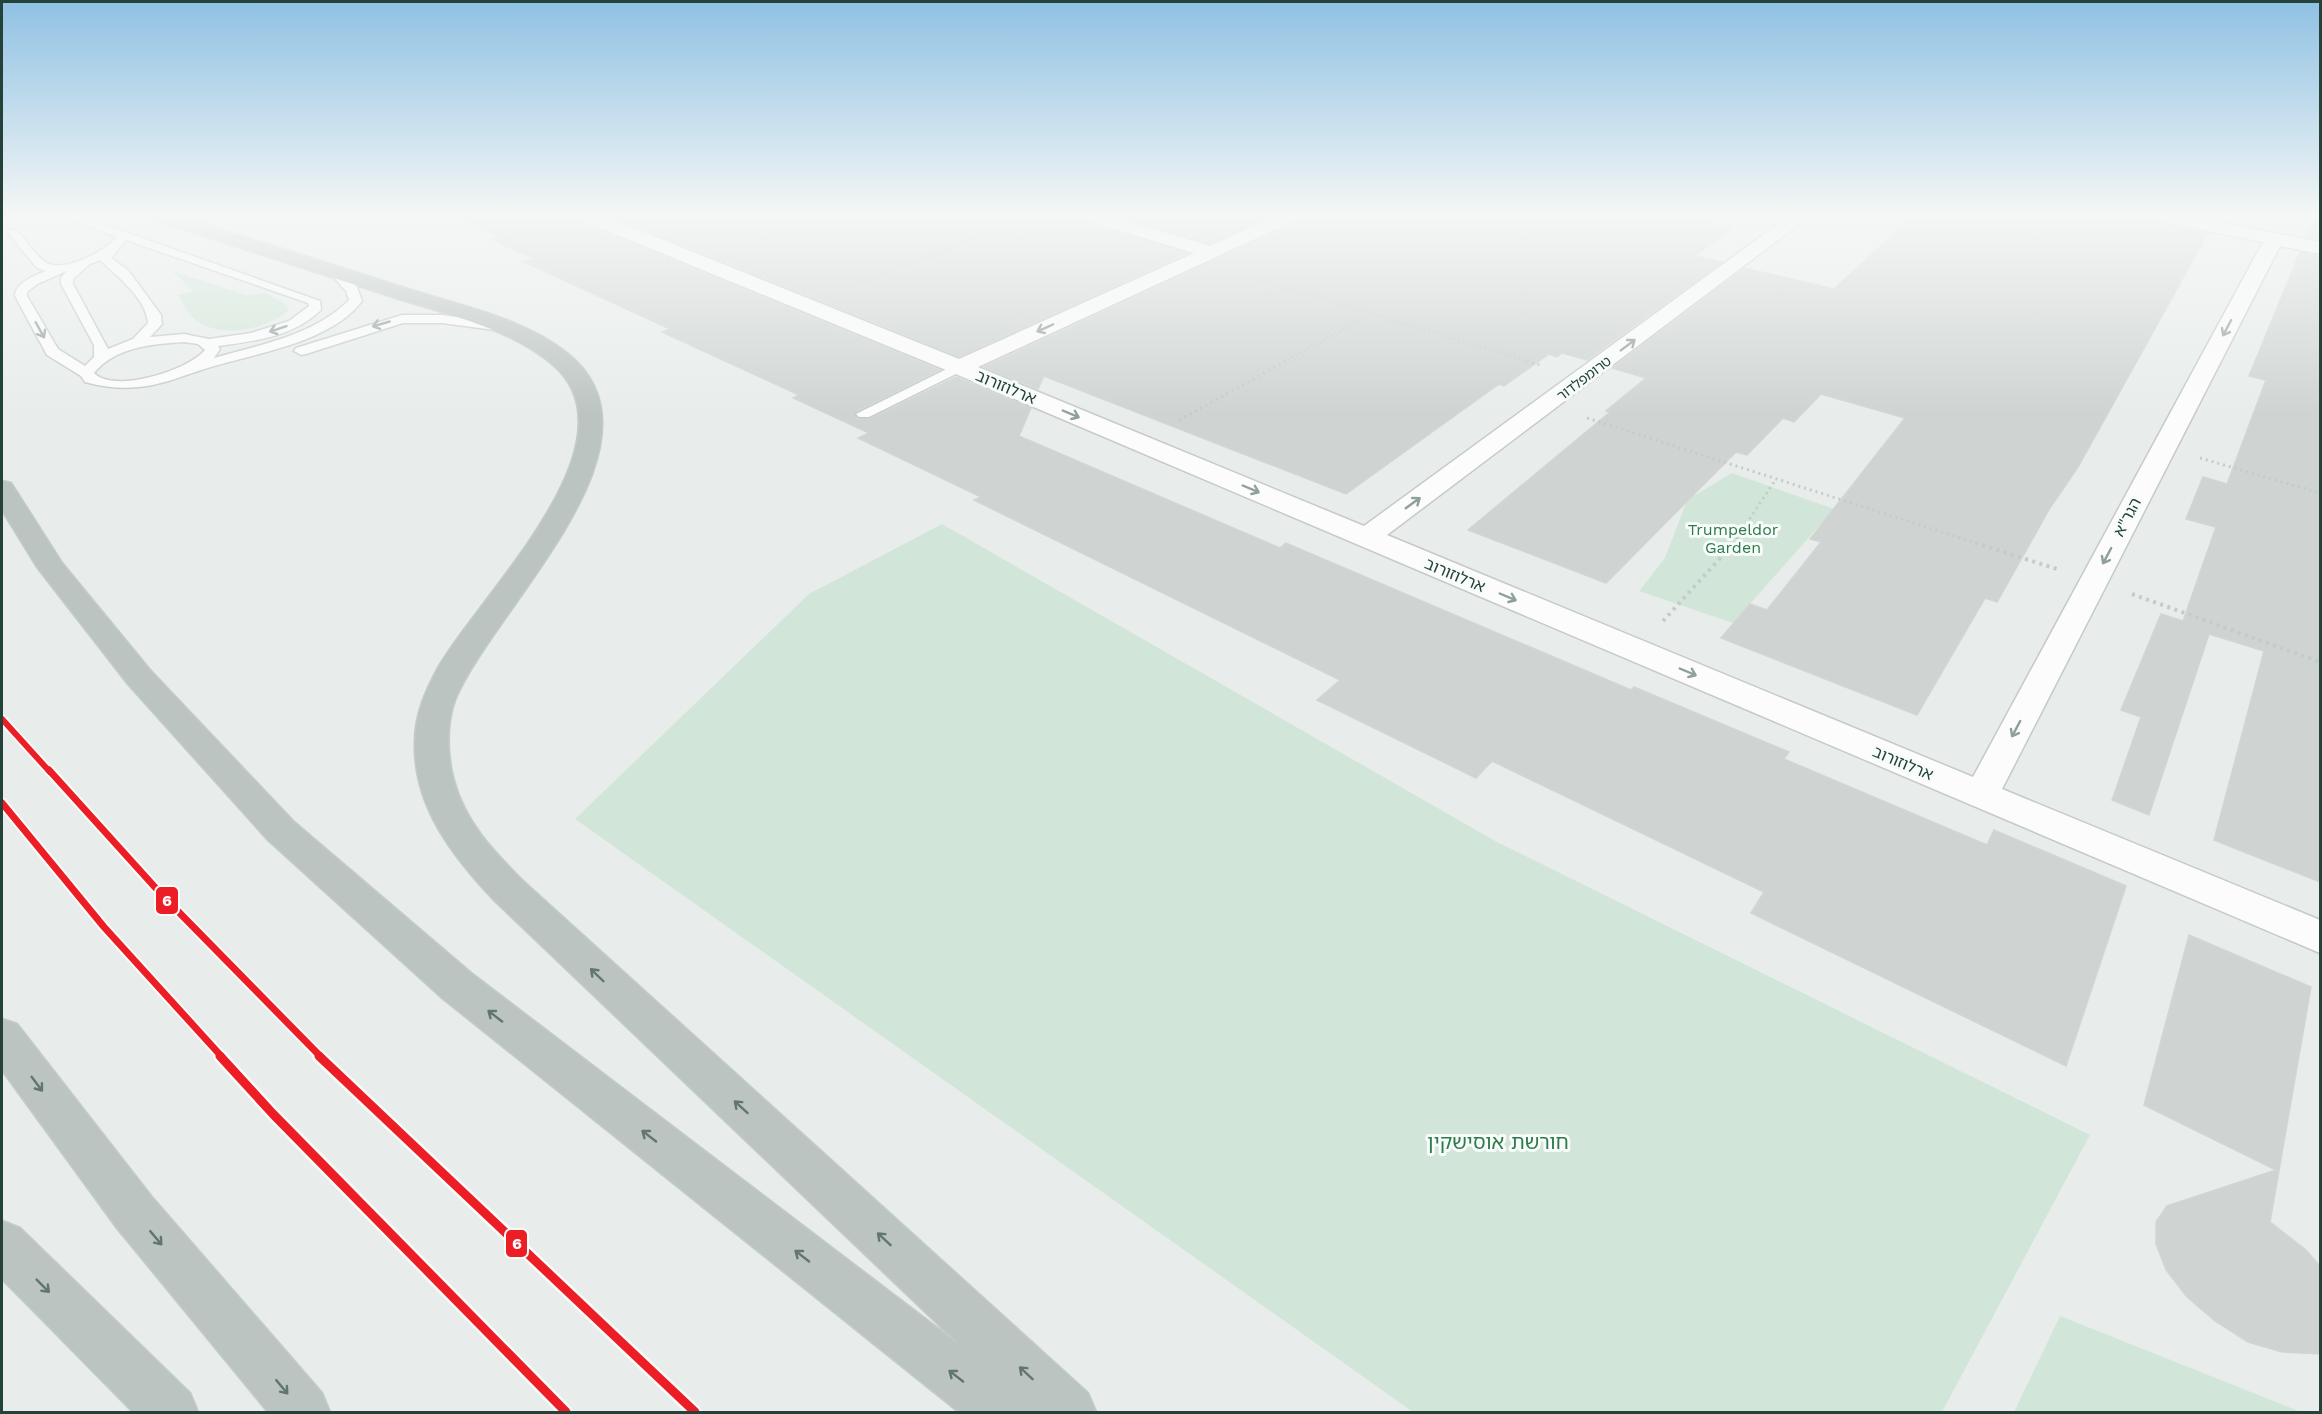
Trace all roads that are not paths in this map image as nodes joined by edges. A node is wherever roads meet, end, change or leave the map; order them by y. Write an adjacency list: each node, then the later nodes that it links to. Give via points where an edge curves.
1 (32, 282): 18 (lane, one-way to 18, via 21,291 21,296 52,352)
2 (66, 282): 15 (lane, via 101,345)
3 (130, 282): 13 (lane, via 154,315 155,324 138,342)
4 (259, 282): 12 (lane, one-way to 12, via 314,301 316,307 289,326)
5 (344, 282): 17 (lane, via 356,301 342,316 296,336)
6 (369, 282): 11 (highway)
7 (750, 282): 16 (street, ארלוזורוב)
8 (1146, 282): 16 (street, one-way to 16)
9 (1713, 282): 21 (street, טרומפלדור, one-way to 9)
10 (2251, 282): 22 (street, הגר"א, one-way to 22)
11 (502, 327): 14 (lane, one-way to 14, via 442,319 402,319); 29 (highway, one-way to 11, via 800,1160 641,1017 501,881 465,842 444,808 436,780 432,739 438,702 462,653 574,493 588,458 592,426 590,401 577,376 557,356)
12 (209, 343): 13 (lane, via 170,339); 17 (lane, via 213,349 209,357)
13 (117, 351): 15 (lane)
14 (301, 351)
15 (101, 358): 18 (lane)
16 (958, 367): 19 (lane); 21 (street, ארלוזורוב, one-way to 21)
17 (185, 371): 18 (lane, via 158,380 117,385 90,379)
18 (87, 373)
19 (864, 414)
20 (2, 489): 28 (highway, one-way to 20, via 456,985 281,831 139,677 51,567)
21 (1366, 538): 22 (street, ארלוזורוב, one-way to 22)
22 (1981, 795): 23 (street, ארלוזורוב)
23 (2320, 937)
24 (2, 1037): 27 (highway, one-way to 27, via 134,1212)
25 (2, 1245): 26 (highway, one-way to 26)
26 (171, 1413)
27 (303, 1413)
28 (1002, 1413)
29 (1069, 1413)

